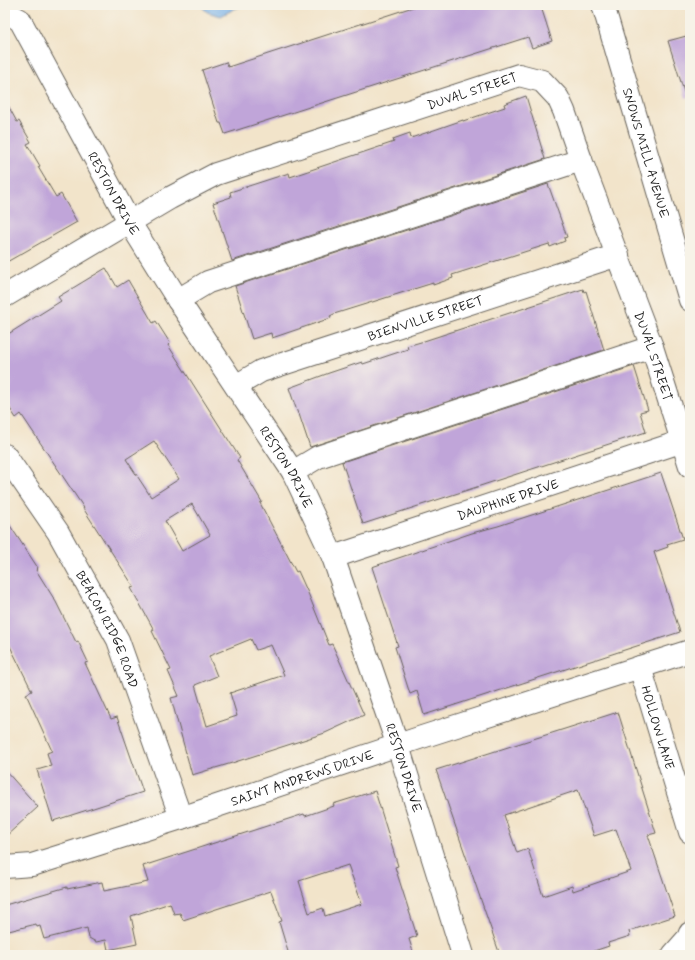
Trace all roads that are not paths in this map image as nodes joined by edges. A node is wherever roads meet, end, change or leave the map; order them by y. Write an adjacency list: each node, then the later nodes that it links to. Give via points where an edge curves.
1 (603, 5): 8 (street, SNOWS MILL AVENUE)
2 (13, 17): 4 (street, RESTON DRIVE)
3 (581, 160): 4 (street, DUVAL STREET, via 558,98 542,82 519,74 216,174); 5 (street, DUVAL STREET); 7 (street, via 208,282)
4 (130, 223): 6 (street, DUVAL STREET); 7 (street, RESTON DRIVE)
5 (618, 255): 9 (street, DUVAL STREET); 10 (street, BIENVILLE STREET, via 261,371)
6 (5, 296)
7 (178, 300): 10 (street, RESTON DRIVE)
8 (690, 300)
9 (652, 347): 11 (street, DUVAL STREET); 14 (street, via 318,457)
10 (236, 386): 14 (street, RESTON DRIVE)
11 (683, 441): 13 (street, DUVAL STREET); 15 (street, DAUPHINE DRIVE)
12 (5, 455): 19 (street, BEACON RIDGE ROAD, via 58,532 118,640)
13 (690, 466)
14 (293, 472): 15 (street, RESTON DRIVE)
15 (333, 557): 18 (street, RESTON DRIVE)
16 (690, 651): 17 (street, SAINT ANDREWS DRIVE)
17 (640, 667): 18 (street, SAINT ANDREWS DRIVE); 20 (street, HOLLOW LANE)
18 (398, 746): 19 (street, SAINT ANDREWS DRIVE); 23 (street, RESTON DRIVE)
19 (181, 818): 21 (street, SAINT ANDREWS DRIVE, via 32,865)
20 (690, 832)
21 (5, 867)
22 (690, 933): 24 (street)
23 (463, 955)
24 (673, 955)

